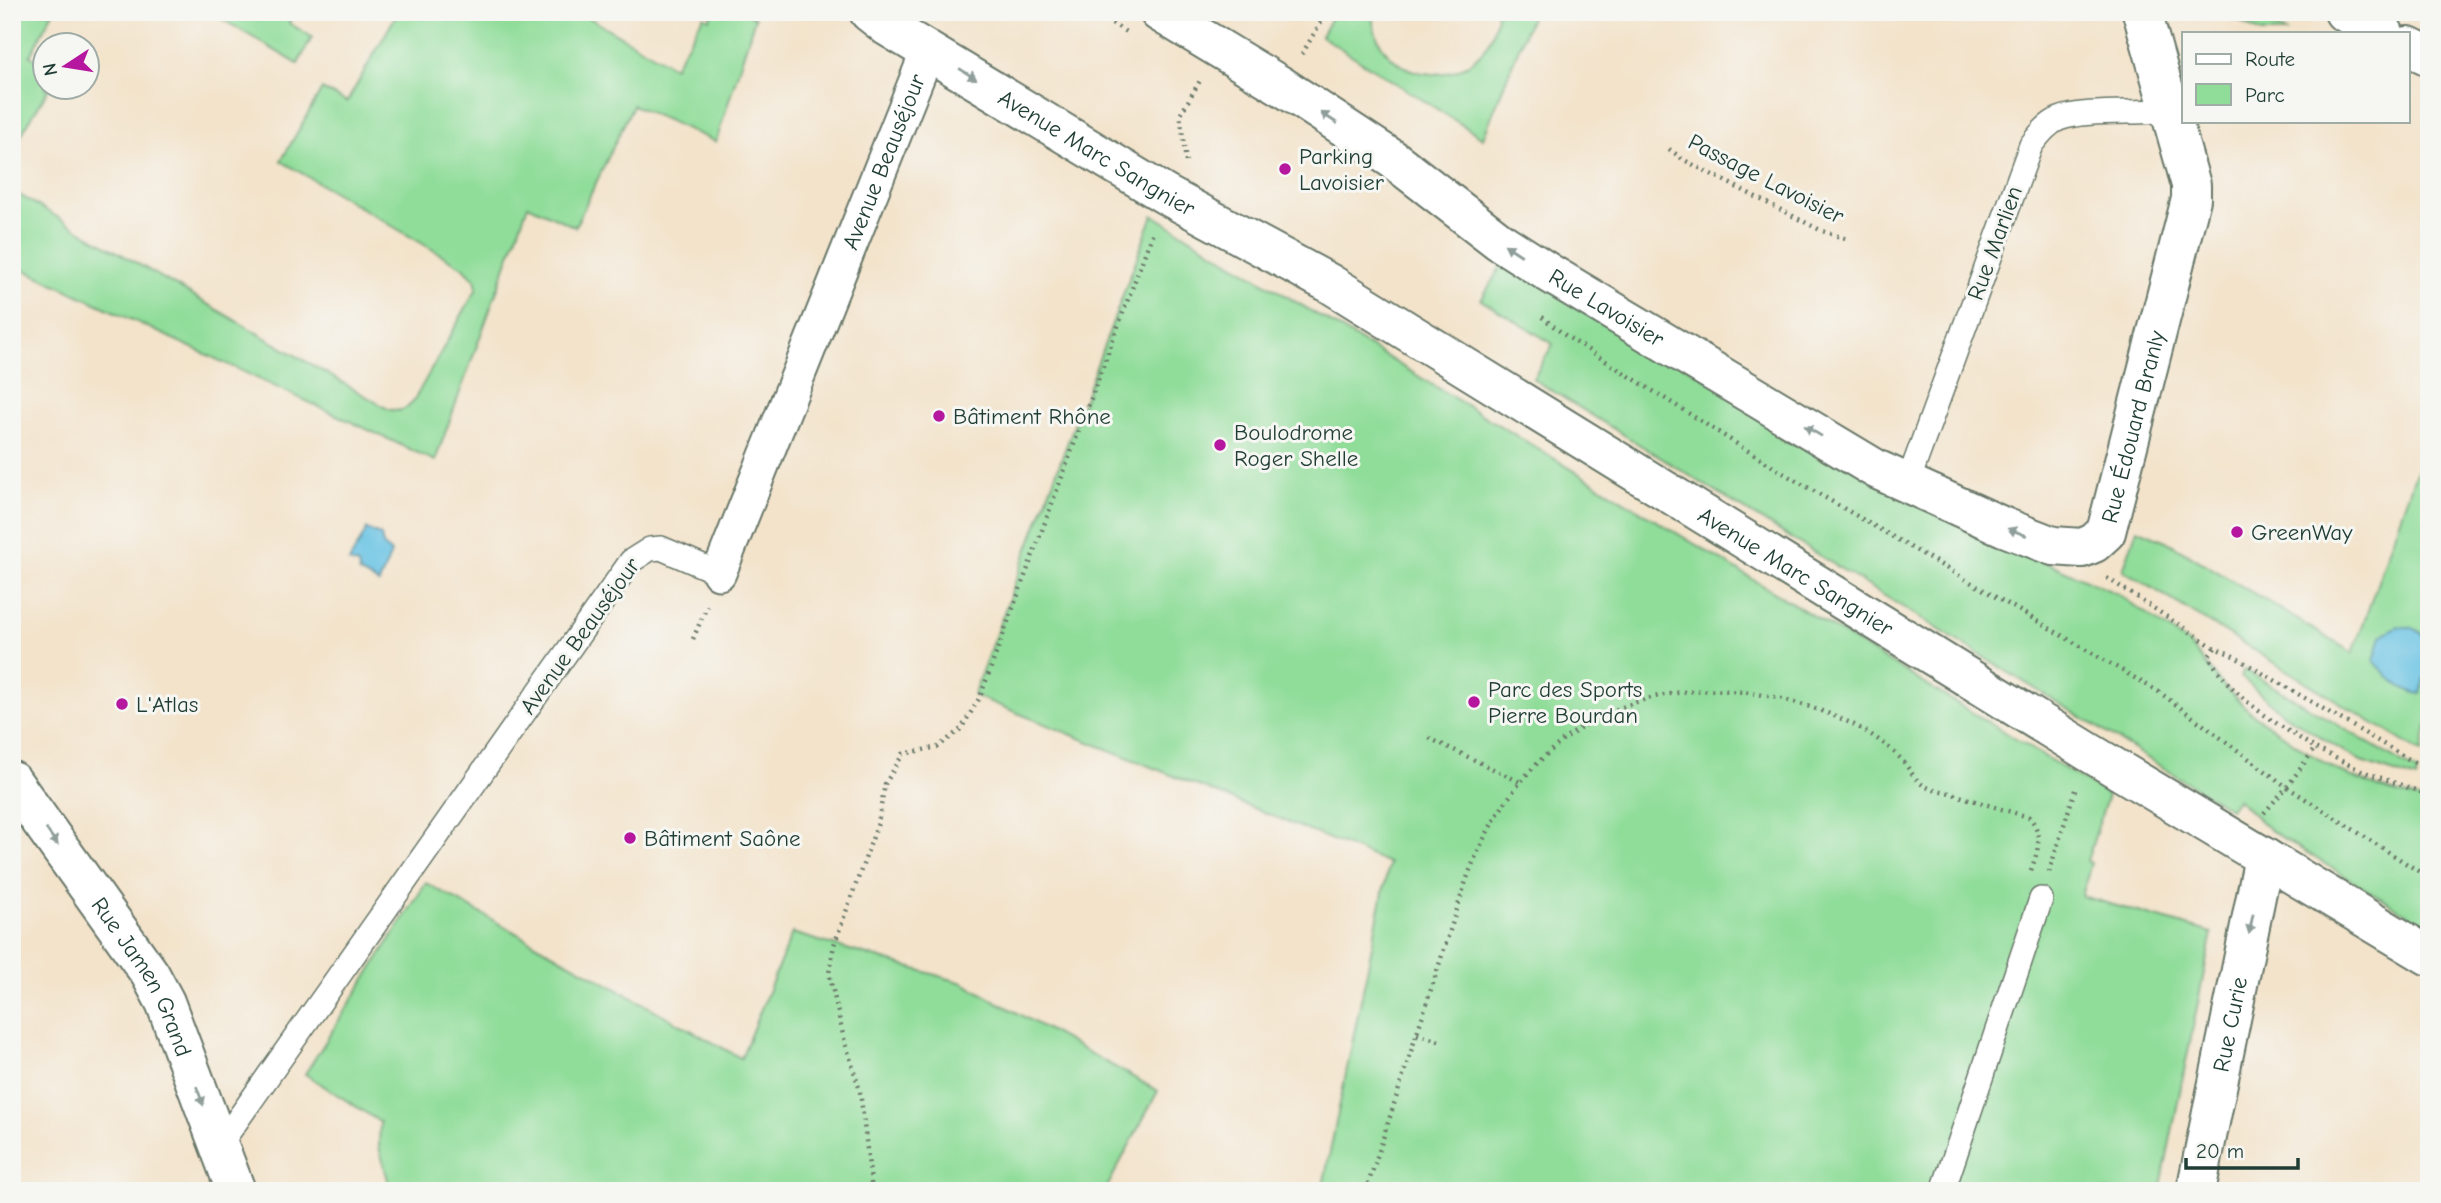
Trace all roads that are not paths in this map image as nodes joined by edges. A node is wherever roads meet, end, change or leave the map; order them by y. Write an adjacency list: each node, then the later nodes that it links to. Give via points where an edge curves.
1 (869, 12): 8 (street, Avenue Marc Sangnier)
2 (913, 12): 11 (street, Avenue Marc Sangnier)
3 (1159, 12): 12 (street, Rue Lavoisier, one-way to 3, via 1876,469 1539,267 1394,160)
4 (2142, 12): 10 (street, Rue Édouard Branly)
5 (2344, 12): 6 (street)
6 (2382, 32)
7 (2410, 47): 9 (street)
8 (931, 51): 11 (street, Avenue Marc Sangnier, one-way to 11); 14 (street, Avenue Beauséjour)
9 (2429, 56)
10 (2170, 110): 12 (lane, Rue Marlien, via 2059,119 2031,145); 13 (street, Rue Édouard Branly, via 2191,199 2106,532)
11 (1173, 184): 16 (street, Avenue Marc Sangnier, via 1222,200 1329,283 2087,751)
12 (1908, 482): 13 (street, Rue Lavoisier, one-way to 12, via 2053,546)
13 (2082, 548)
14 (719, 573): 19 (lane, Avenue Beauséjour, via 662,548 650,549 631,561)
15 (12, 781): 19 (street, Rue Jamen Grand, one-way to 19, via 150,974)
16 (2260, 840): 18 (street, Avenue Marc Sangnier); 22 (street, Rue Curie, one-way to 22)
17 (2041, 899): 21 (lane)
18 (2429, 956)
19 (219, 1146): 20 (street, Rue Jamen Grand)
20 (236, 1191)
21 (1943, 1191)
22 (2196, 1191)

